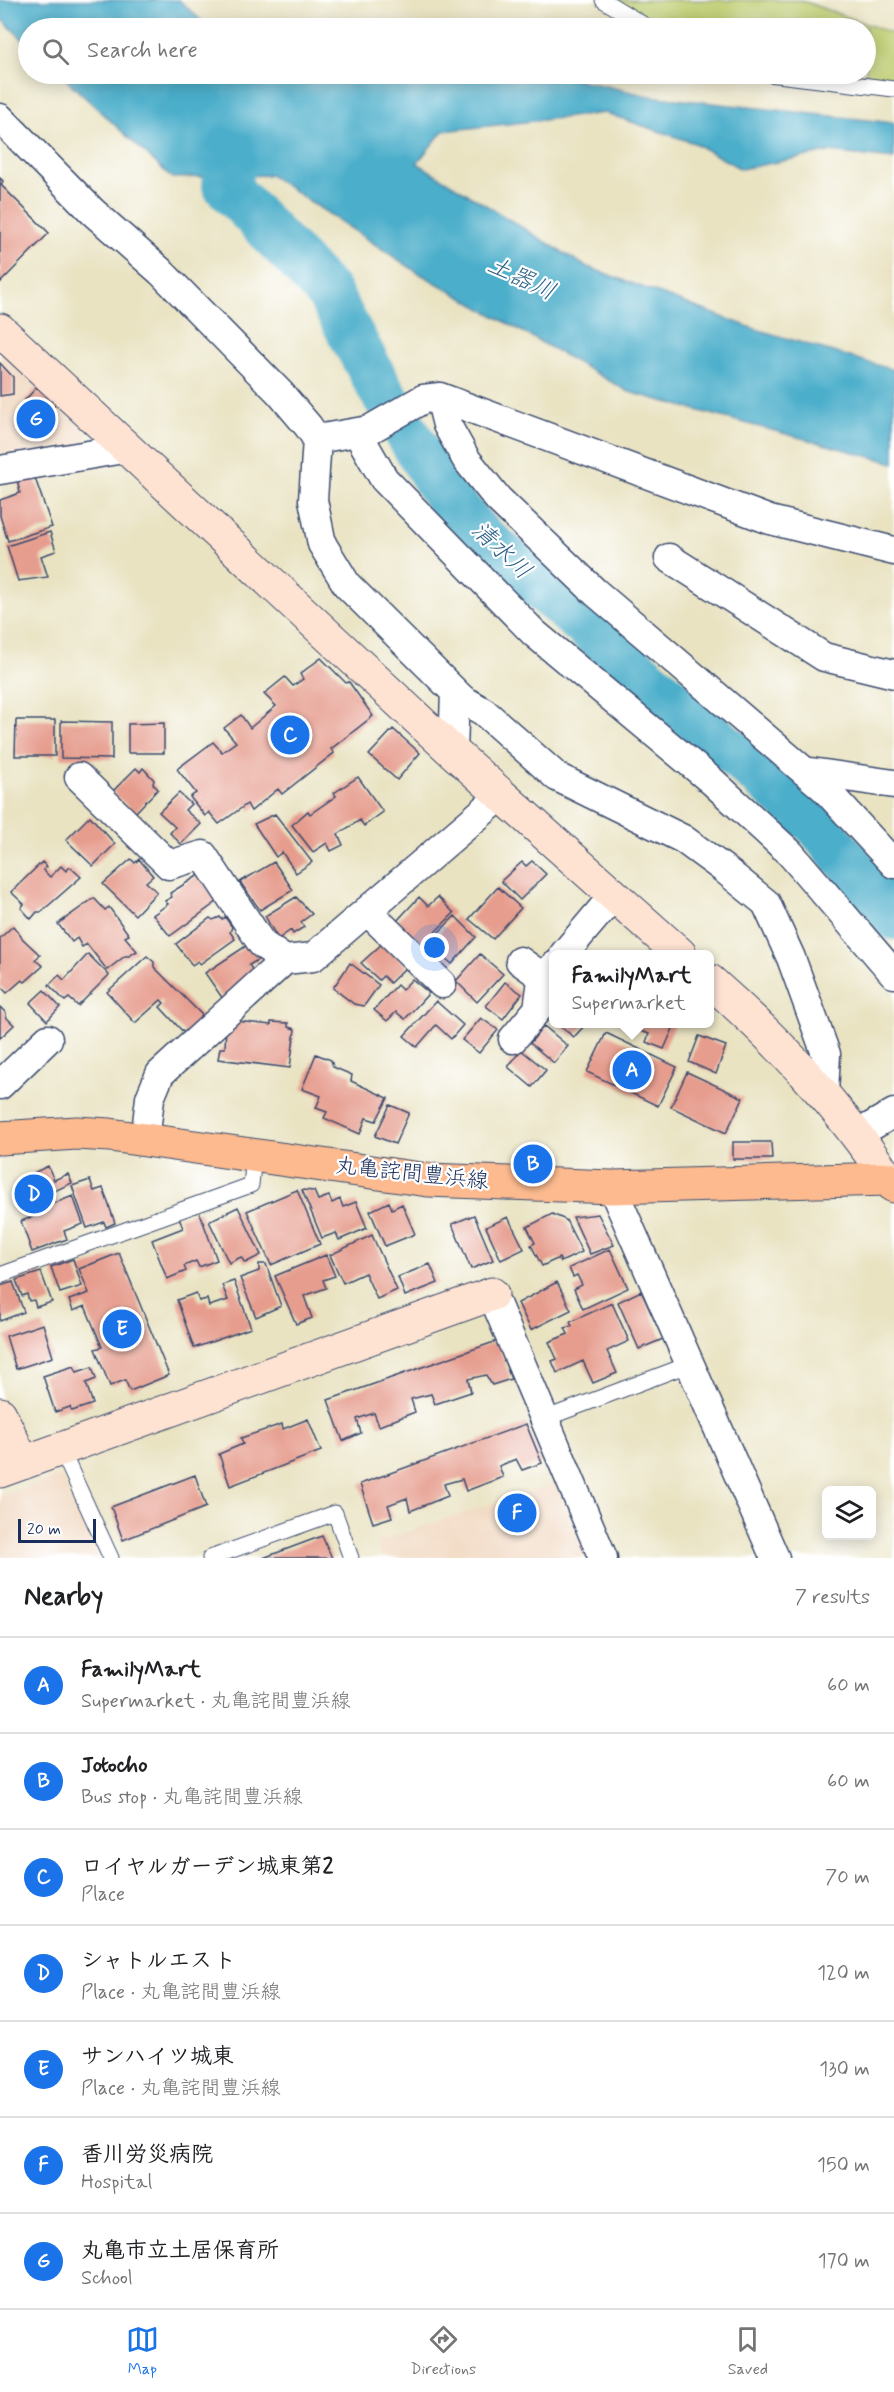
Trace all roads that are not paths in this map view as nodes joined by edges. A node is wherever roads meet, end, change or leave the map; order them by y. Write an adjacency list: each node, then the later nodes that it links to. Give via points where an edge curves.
1 (603, 0): 2 (lane)
2 (633, 18)
3 (852, 84): 4 (lane)
4 (894, 89)
5 (0, 118): 9 (street, via 93,212 160,271 272,385)
6 (0, 330): 10 (street)
7 (431, 398): 8 (street); 12 (street, via 770,520); 17 (street, via 466,459 498,499 595,592)
8 (363, 431): 9 (street); 29 (street, via 384,479 534,633 713,782 790,853)
9 (317, 439): 15 (street, via 313,500 322,544 347,585)
10 (129, 448): 11 (street); 16 (street)
11 (0, 470)
12 (894, 550)
13 (669, 558): 14 (street, via 824,657)
14 (894, 674)
15 (455, 692): 16 (street); 35 (street, via 484,712 557,777 683,839 766,903 791,957 826,1054)
16 (453, 752): 20 (street)
17 (804, 771): 19 (street); 21 (street)
18 (79, 777): 26 (street, via 169,866 203,855 262,944)
19 (894, 784)
20 (502, 795): 22 (street); 23 (street)
21 (894, 864)
22 (614, 895): 24 (street); 25 (street)
23 (367, 911): 26 (street, via 313,957); 30 (street)
24 (567, 950)
25 (676, 950)
26 (285, 960): 39 (street, via 159,1074 150,1098)
27 (520, 961): 28 (street)
28 (549, 972): 33 (street, via 538,1009)
29 (894, 974)
30 (442, 984)
31 (714, 985): 35 (street)
32 (48, 1039): 34 (street)
33 (513, 1039)
34 (0, 1085)
35 (824, 1093): 37 (street)
36 (894, 1113): 37 (street)
37 (858, 1134): 41 (street)
38 (0, 1138): 39 (main road, 丸亀詫間豊浜線, via 77,1133)
39 (145, 1140): 40 (main road, 丸亀詫間豊浜線)
40 (254, 1156): 42 (main road, 丸亀詫間豊浜線, via 428,1180); 43 (lane, via 251,1185)
41 (891, 1182): 42 (main road, 丸亀詫間豊浜線)
42 (612, 1186): 45 (street)
43 (0, 1275)
44 (492, 1294): 47 (street); 48 (street)
45 (690, 1364): 47 (lane); 54 (street)
46 (0, 1414): 49 (street)
47 (544, 1419): 53 (street)
48 (61, 1449): 49 (street); 50 (lane)
49 (12, 1467)
50 (111, 1558)
51 (210, 1558): 52 (lane, via 335,1513)
52 (351, 1558)
53 (603, 1558)
54 (775, 1558)

